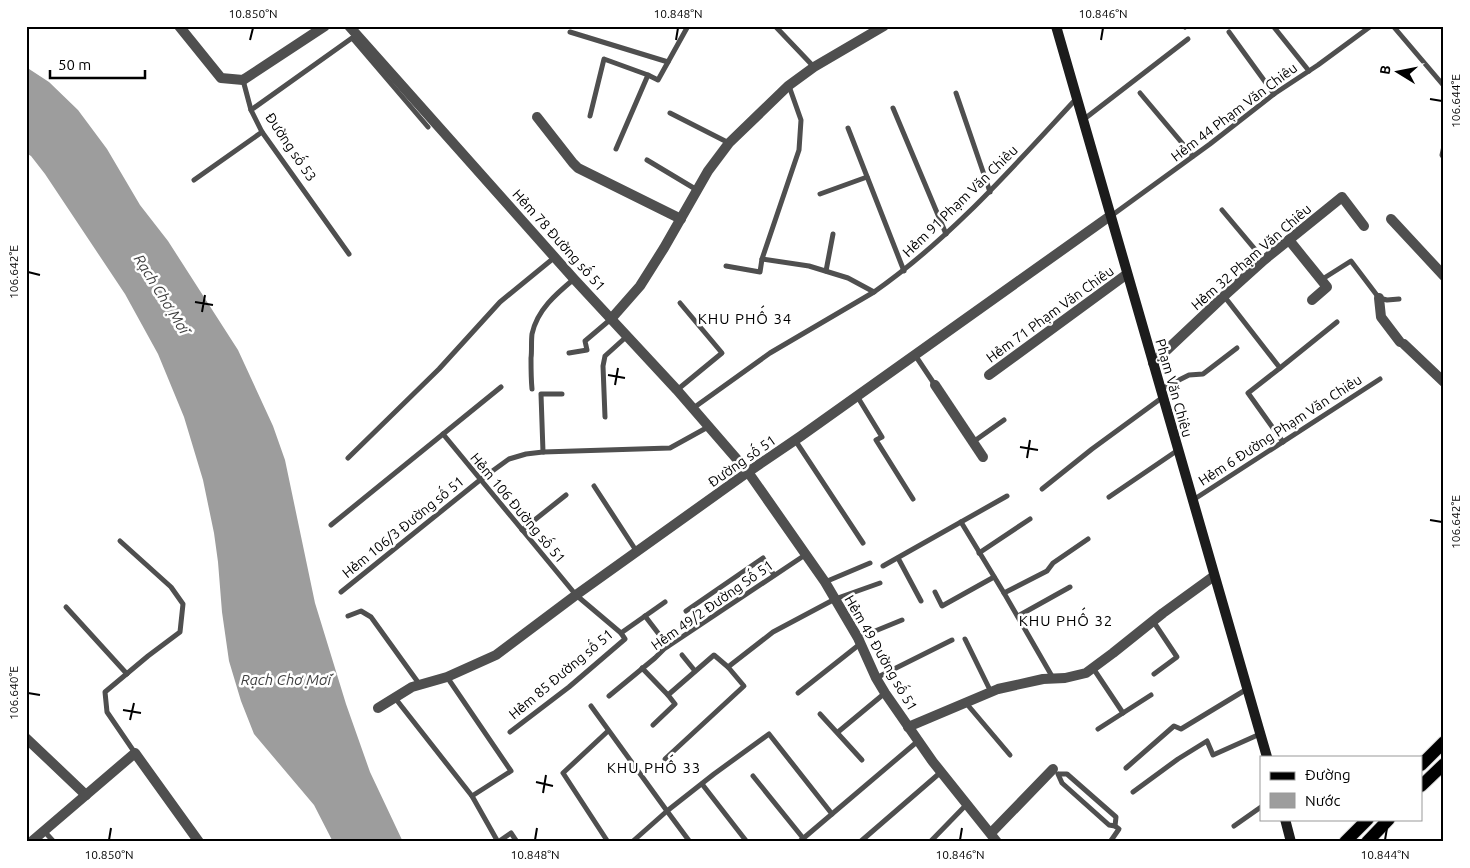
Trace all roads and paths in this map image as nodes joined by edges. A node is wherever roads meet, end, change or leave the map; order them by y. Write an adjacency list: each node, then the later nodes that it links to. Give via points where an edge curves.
1 (179, 26): 18 (street, via 221,78)
2 (325, 26): 18 (street)
3 (349, 26): 54 (street, Hẻm 78 Đường số 51)
4 (688, 26): 14 (lane)
5 (774, 26): 15 (lane)
6 (884, 26): 15 (street)
7 (1056, 26): 24 (main road, Phạm Văn Chiêu)
8 (1273, 26): 16 (lane)
9 (1371, 26): 16 (lane, Hẻm 44 Phạm Văn Chiêu)
10 (1393, 26): 20 (lane)
11 (570, 32): 14 (lane)
12 (1229, 32): 23 (lane)
13 (1188, 39): 30 (lane)
14 (668, 62): 17 (lane, via 658,80)
15 (814, 67): 19 (street)
16 (1308, 71): 23 (lane, Hẻm 44 Phạm Văn Chiêu)
17 (648, 75): 28 (lane, via 604,59); 36 (lane)
18 (243, 80): 26 (lane, Đường số 53)
19 (788, 86): 34 (street); 55 (lane, via 801,120 799,150)
20 (1444, 86)
21 (956, 93): 43 (lane)
22 (1140, 93): 37 (lane)
23 (1274, 94): 37 (lane, Hẻm 44 Phạm Văn Chiêu)
24 (1076, 98): 30 (main road, Phạm Văn Chiêu); 43 (lane, Hẻm 91 Phạm Văn Chiêu)
25 (893, 108): 51 (lane)
26 (251, 110): 31 (lane, via 352,38); 33 (lane, Đường số 53)
27 (670, 113): 34 (lane)
28 (590, 116)
29 (537, 117): 48 (street, via 578,168)
30 (1083, 120): 46 (main road, Phạm Văn Chiêu)
31 (428, 127)
32 (848, 128): 40 (lane)
33 (262, 132): 41 (lane); 53 (lane, Đường số 53)
34 (728, 143): 42 (street)
35 (1444, 146): 38 (lane)
36 (616, 148)
37 (1194, 156): 46 (lane, Hẻm 44 Phạm Văn Chiêu)
38 (1444, 158)
39 (647, 160): 42 (lane)
40 (867, 177): 44 (lane); 59 (lane)
41 (194, 180)
42 (698, 190): 48 (street)
43 (990, 192): 51 (lane, Hẻm 91 Phạm Văn Chiêu)
44 (820, 194)
45 (1222, 210): 56 (lane)
46 (1110, 216): 60 (main road, Phạm Văn Chiêu); 75 (street, Đường số 51)
47 (1391, 219): 61 (street)
48 (681, 220): 70 (street, via 640,286)
49 (1364, 226): 52 (street, Hẻm 32 Phạm Văn Chiêu, via 1342,197)
50 (833, 234): 58 (lane)
51 (946, 234): 59 (lane, Hẻm 91 Phạm Văn Chiêu)
52 (1289, 240): 56 (street, Hẻm 32 Phạm Văn Chiêu); 63 (street)
53 (348, 254)
54 (556, 257): 62 (street, Hẻm 78 Đường số 51); 99 (lane, via 500,302 439,369)
55 (762, 260): 57 (lane, via 760,272); 58 (lane)
56 (1264, 260): 65 (street, Hẻm 32 Phạm Văn Chiêu)
57 (726, 266)
58 (826, 271): 64 (lane)
59 (904, 271): 64 (lane, Hẻm 91 Phạm Văn Chiêu)
60 (1127, 274): 76 (main road, Phạm Văn Chiêu); 78 (street, Hẻm 71 Phạm Văn Chiêu)
61 (1444, 276)
62 (574, 279): 70 (street, Hẻm 78 Đường số 51); 83 (lane, via 544,308 532,334)
63 (1321, 280): 66 (lane, via 1350,261); 68 (street, via 1327,287)
64 (874, 292): 88 (lane, Hẻm 91 Phạm Văn Chiêu, via 770,353)
65 (1224, 296): 76 (street, Hẻm 32 Phạm Văn Chiêu); 77 (lane)
66 (1379, 298): 67 (lane); 80 (street, via 1381,317 1402,343)
67 (1399, 299)
68 (1312, 300)
69 (680, 303): 84 (lane, via 722,353)
70 (611, 319): 72 (street, Hẻm 78 Đường số 51); 74 (lane, via 585,341 587,350)
71 (1337, 322): 77 (lane)
72 (626, 337): 84 (street, Hẻm 78 Đường số 51); 89 (lane, via 605,356)
73 (1237, 348): 85 (lane, via 1203,374 1189,375)
74 (569, 353)
75 (915, 355): 81 (lane); 87 (street, Đường số 51)
76 (1153, 363): 85 (main road, Phạm Văn Chiêu)
77 (1280, 368): 95 (lane, via 1248,392)
78 (989, 375)
79 (1380, 379): 95 (lane, Hẻm 6 Đường Phạm Văn Chiêu)
80 (1444, 382)
81 (935, 385): 94 (street)
82 (501, 386): 92 (lane)
83 (532, 389)
84 (677, 390): 88 (street, Hẻm 78 Đường số 51)
85 (1162, 393): 96 (main road, Phạm Văn Chiêu); 103 (lane)
86 (562, 394): 97 (lane, via 541,394)
87 (857, 396): 93 (street, Đường số 51); 107 (lane, via 882,437 876,440)
88 (692, 409): 91 (street, Hẻm 78 Đường số 51)
89 (605, 417)
90 (1004, 420): 94 (lane)
91 (708, 427): 97 (lane, Hẻm 106/3 Đường số 51, via 670,448); 100 (street, Hẻm 78 Đường số 51)
92 (443, 434): 101 (lane, Hẻm 106 Đường số 51); 111 (lane)
93 (795, 440): 100 (street, Đường số 51); 115 (lane)
94 (973, 442): 98 (street)
95 (1283, 442): 108 (lane, Hẻm 6 Đường Phạm Văn Chiêu)
96 (1178, 450): 106 (lane); 108 (main road, Phạm Văn Chiêu)
97 (543, 452): 101 (lane, Hẻm 106/3 Đường số 51, via 509,459)
98 (983, 457)
99 (348, 458)
100 (748, 472): 116 (street, Đường số 51); 118 (street, Hẻm 49 Đường số 51)
101 (480, 480): 112 (lane, Hẻm 106 Đường số 51); 128 (lane, Hẻm 106/3 Đường số 51)
102 (594, 486): 116 (lane)
103 (1042, 489)
104 (566, 495): 112 (lane)
105 (1007, 496): 110 (lane)
106 (1109, 497)
107 (913, 499)
108 (1192, 500): 123 (main road, Phạm Văn Chiêu)
109 (1030, 519): 117 (lane)
110 (960, 522): 117 (lane); 119 (lane)
111 (331, 525)
112 (522, 530): 131 (lane, Hẻm 106 Đường số 51)
113 (1088, 539): 130 (lane, via 1053,563 1047,571)
114 (120, 541): 152 (lane, via 170,587 183,604 180,632)
115 (863, 542)
116 (637, 552): 131 (street, Đường số 51)
117 (979, 553): 124 (lane)
118 (806, 554): 122 (lane, Hẻm 49/2 Đường Số 51); 125 (street, Hẻm 49 Đường số 51)
119 (898, 558): 121 (lane); 133 (lane)
120 (870, 563): 125 (lane)
121 (883, 566)
122 (774, 575): 136 (lane, via 763,558); 146 (lane, Hẻm 49/2 Đường Số 51)
123 (1214, 576): 141 (street); 158 (main road, Phạm Văn Chiêu)
124 (994, 577): 129 (lane, via 942,606); 130 (lane)
125 (825, 582): 132 (street, Hẻm 49 Đường số 51)
126 (880, 583): 132 (lane)
127 (1070, 587): 139 (lane)
128 (341, 592)
129 (935, 592)
130 (1004, 594): 139 (lane)
131 (576, 595): 142 (lane, Hẻm 85 Đường số 51); 154 (street, Đường số 51, via 496,654)
132 (835, 599): 145 (street, Hẻm 49 Đường số 51); 148 (lane, via 773,632)
133 (920, 601)
134 (665, 602): 138 (lane, Hẻm 85 Đường số 51)
135 (66, 607): 152 (lane)
136 (686, 612)
137 (348, 616): 157 (lane, via 361,611 371,617)
138 (645, 616): 142 (lane, Hẻm 85 Đường số 51); 146 (lane)
139 (1018, 616): 156 (lane)
140 (902, 620): 145 (lane)
141 (1153, 621): 150 (street); 153 (lane, via 1177,657)
142 (621, 633): 175 (lane, Hẻm 85 Đường số 51, via 625,639)
143 (965, 639): 159 (lane)
144 (952, 640): 155 (lane)
145 (859, 641): 155 (street, Hẻm 49 Đường số 51); 160 (lane)
146 (668, 646): 149 (lane, Hẻm 49/2 Đường Số 51)
147 (682, 655): 151 (lane)
148 (728, 667): 151 (lane, via 714,655); 184 (lane, via 744,686)
149 (642, 668): 162 (lane); 164 (lane, Hẻm 49/2 Đường Số 51)
150 (1093, 668): 156 (street, via 1086,673); 169 (lane)
151 (695, 671): 162 (lane)
152 (127, 674): 181 (lane, via 105,692 107,712)
153 (1154, 674)
154 (447, 677): 157 (street, Đường số 51); 197 (lane, via 511,770)
155 (876, 678): 161 (street, Hẻm 49 Đường số 51)
156 (1053, 679): 159 (street)
157 (420, 685): 165 (street, Đường số 51)
158 (1247, 689): 177 (main road, Phạm Văn Chiêu); 188 (lane, via 1181,729 1174,726)
159 (992, 692): 166 (street)
160 (798, 693)
161 (885, 693): 172 (street, Hẻm 49 Đường số 51); 176 (lane)
162 (668, 695): 171 (lane, via 675,704)
163 (1151, 695): 169 (lane)
164 (609, 696)
165 (395, 698): 168 (street, Đường số 51); 197 (lane)
166 (966, 703): 172 (street); 182 (lane)
167 (591, 706): 174 (lane)
168 (378, 708)
169 (1122, 713): 173 (lane)
170 (820, 714): 176 (lane)
171 (653, 725)
172 (908, 727): 179 (street, Hẻm 49 Đường số 51)
173 (1098, 729)
174 (608, 731): 201 (lane); 218 (lane, via 563,773)
175 (510, 732)
176 (838, 732): 185 (lane)
177 (1260, 734): 183 (main road, Phạm Văn Chiêu); 194 (lane, via 1213,755 1207,741)
178 (26, 738): 196 (street)
179 (918, 741): 189 (street, Hẻm 49 Đường số 51); 202 (lane)
180 (1444, 742): 186 (main road)
181 (135, 753): 196 (street); 215 (street)
182 (1010, 755)
183 (1267, 756)
184 (665, 760)
185 (862, 760)
186 (1422, 764)
187 (1444, 764): 193 (main road)
188 (1126, 768)
189 (941, 772): 199 (street, Hẻm 49 Đường số 51); 221 (lane)
190 (1056, 772): 195 (lane, via 1067,774); 198 (lane); 209 (street)
191 (754, 776): 210 (lane)
192 (702, 784): 201 (lane); 202 (lane, via 769,734); 220 (lane)
193 (1422, 785)
194 (1133, 792)
195 (1090, 794): 198 (lane); 206 (lane, via 1116,818)
196 (86, 795): 208 (street)
197 (472, 796): 216 (lane)
198 (1083, 801): 206 (lane, via 1109,825)
199 (967, 804): 209 (street, Hẻm 49 Đường số 51); 212 (lane)
200 (1260, 808): 207 (lane)
201 (667, 811): 211 (lane); 219 (lane)
202 (832, 814): 210 (lane)
203 (1285, 820): 224 (main road)
204 (1367, 820): 225 (main road)
205 (1388, 820): 226 (main road)
206 (1115, 826): 223 (lane, via 1119,829)
207 (1234, 826)
208 (44, 830): 213 (street); 214 (lane)
209 (990, 833): 222 (street, Hẻm 49 Đường số 51)
210 (801, 840)
211 (633, 841)
212 (932, 841)
213 (31, 842)
214 (54, 842)
215 (199, 842)
216 (498, 842): 217 (lane, via 512,833)
217 (517, 842)
218 (608, 842)
219 (690, 842)
220 (747, 842)
221 (860, 842)
222 (998, 842)
223 (1110, 842)
224 (1291, 842)
225 (1345, 842)
226 (1367, 842)

